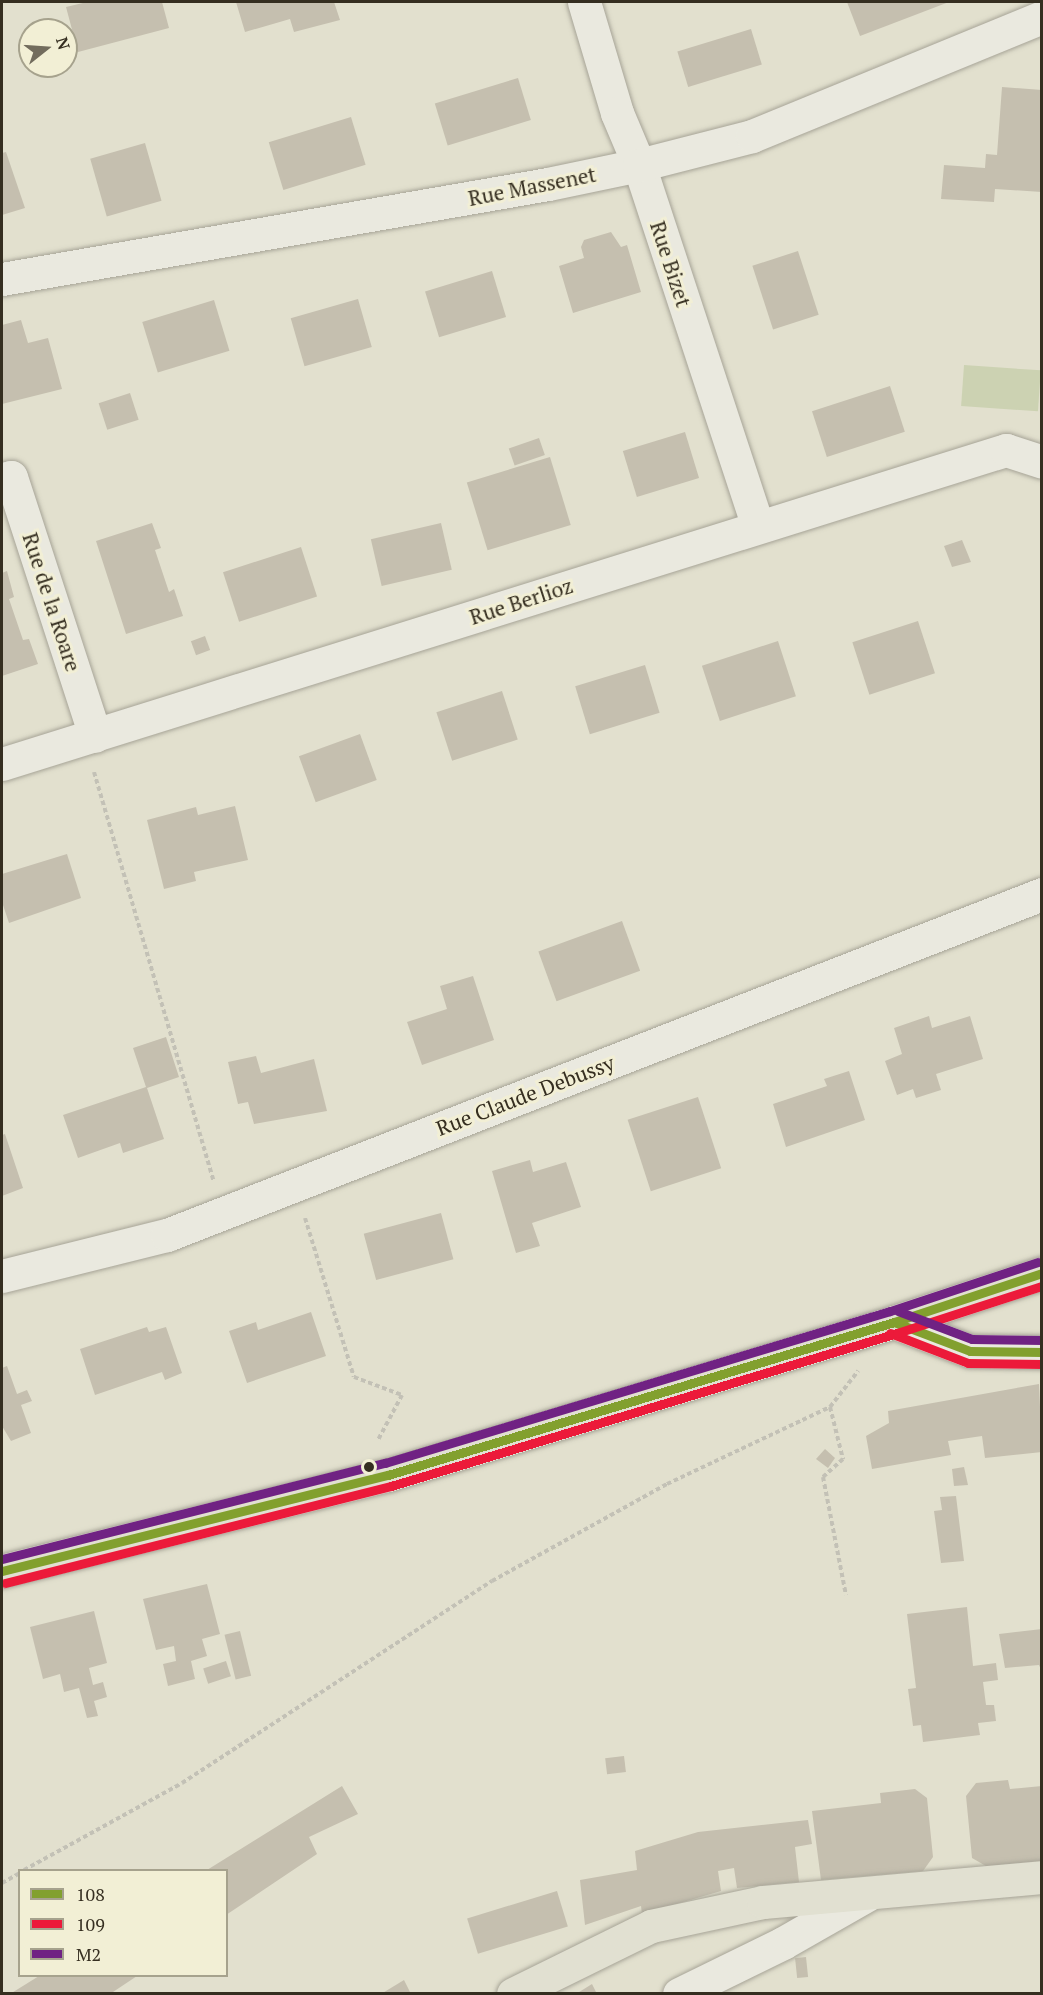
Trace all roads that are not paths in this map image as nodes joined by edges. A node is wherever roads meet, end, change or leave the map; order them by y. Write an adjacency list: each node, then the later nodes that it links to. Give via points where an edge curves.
1 (584, 2): 3 (street, Rue Bizet, via 617,113)
2 (1041, 17): 3 (street, Rue Massenet, via 753,136)
3 (639, 165): 4 (street, Rue Massenet); 7 (street, Rue Bizet)
4 (2, 279)
5 (1041, 462): 7 (street, Rue Berlioz, via 1006,450)
6 (2, 479): 8 (street, Rue de la Roare, via 11,477)
7 (758, 526): 8 (street, Rue Berlioz)
8 (90, 738): 9 (street, Rue Berlioz)
9 (2, 764)
10 (1041, 894): 12 (street, Rue Claude Debussy, via 167,1235)
11 (1041, 1273): 13 (main road)
12 (2, 1276)
13 (894, 1322): 14 (street, via 970,1351); 15 (main road, via 388,1475)
14 (1041, 1352)
15 (2, 1571)
16 (1041, 1877): 17 (main road)
17 (867, 1895): 18 (main road, via 763,1902 651,1926); 19 (street, via 783,1943)
18 (513, 1994)
19 (679, 1994)

